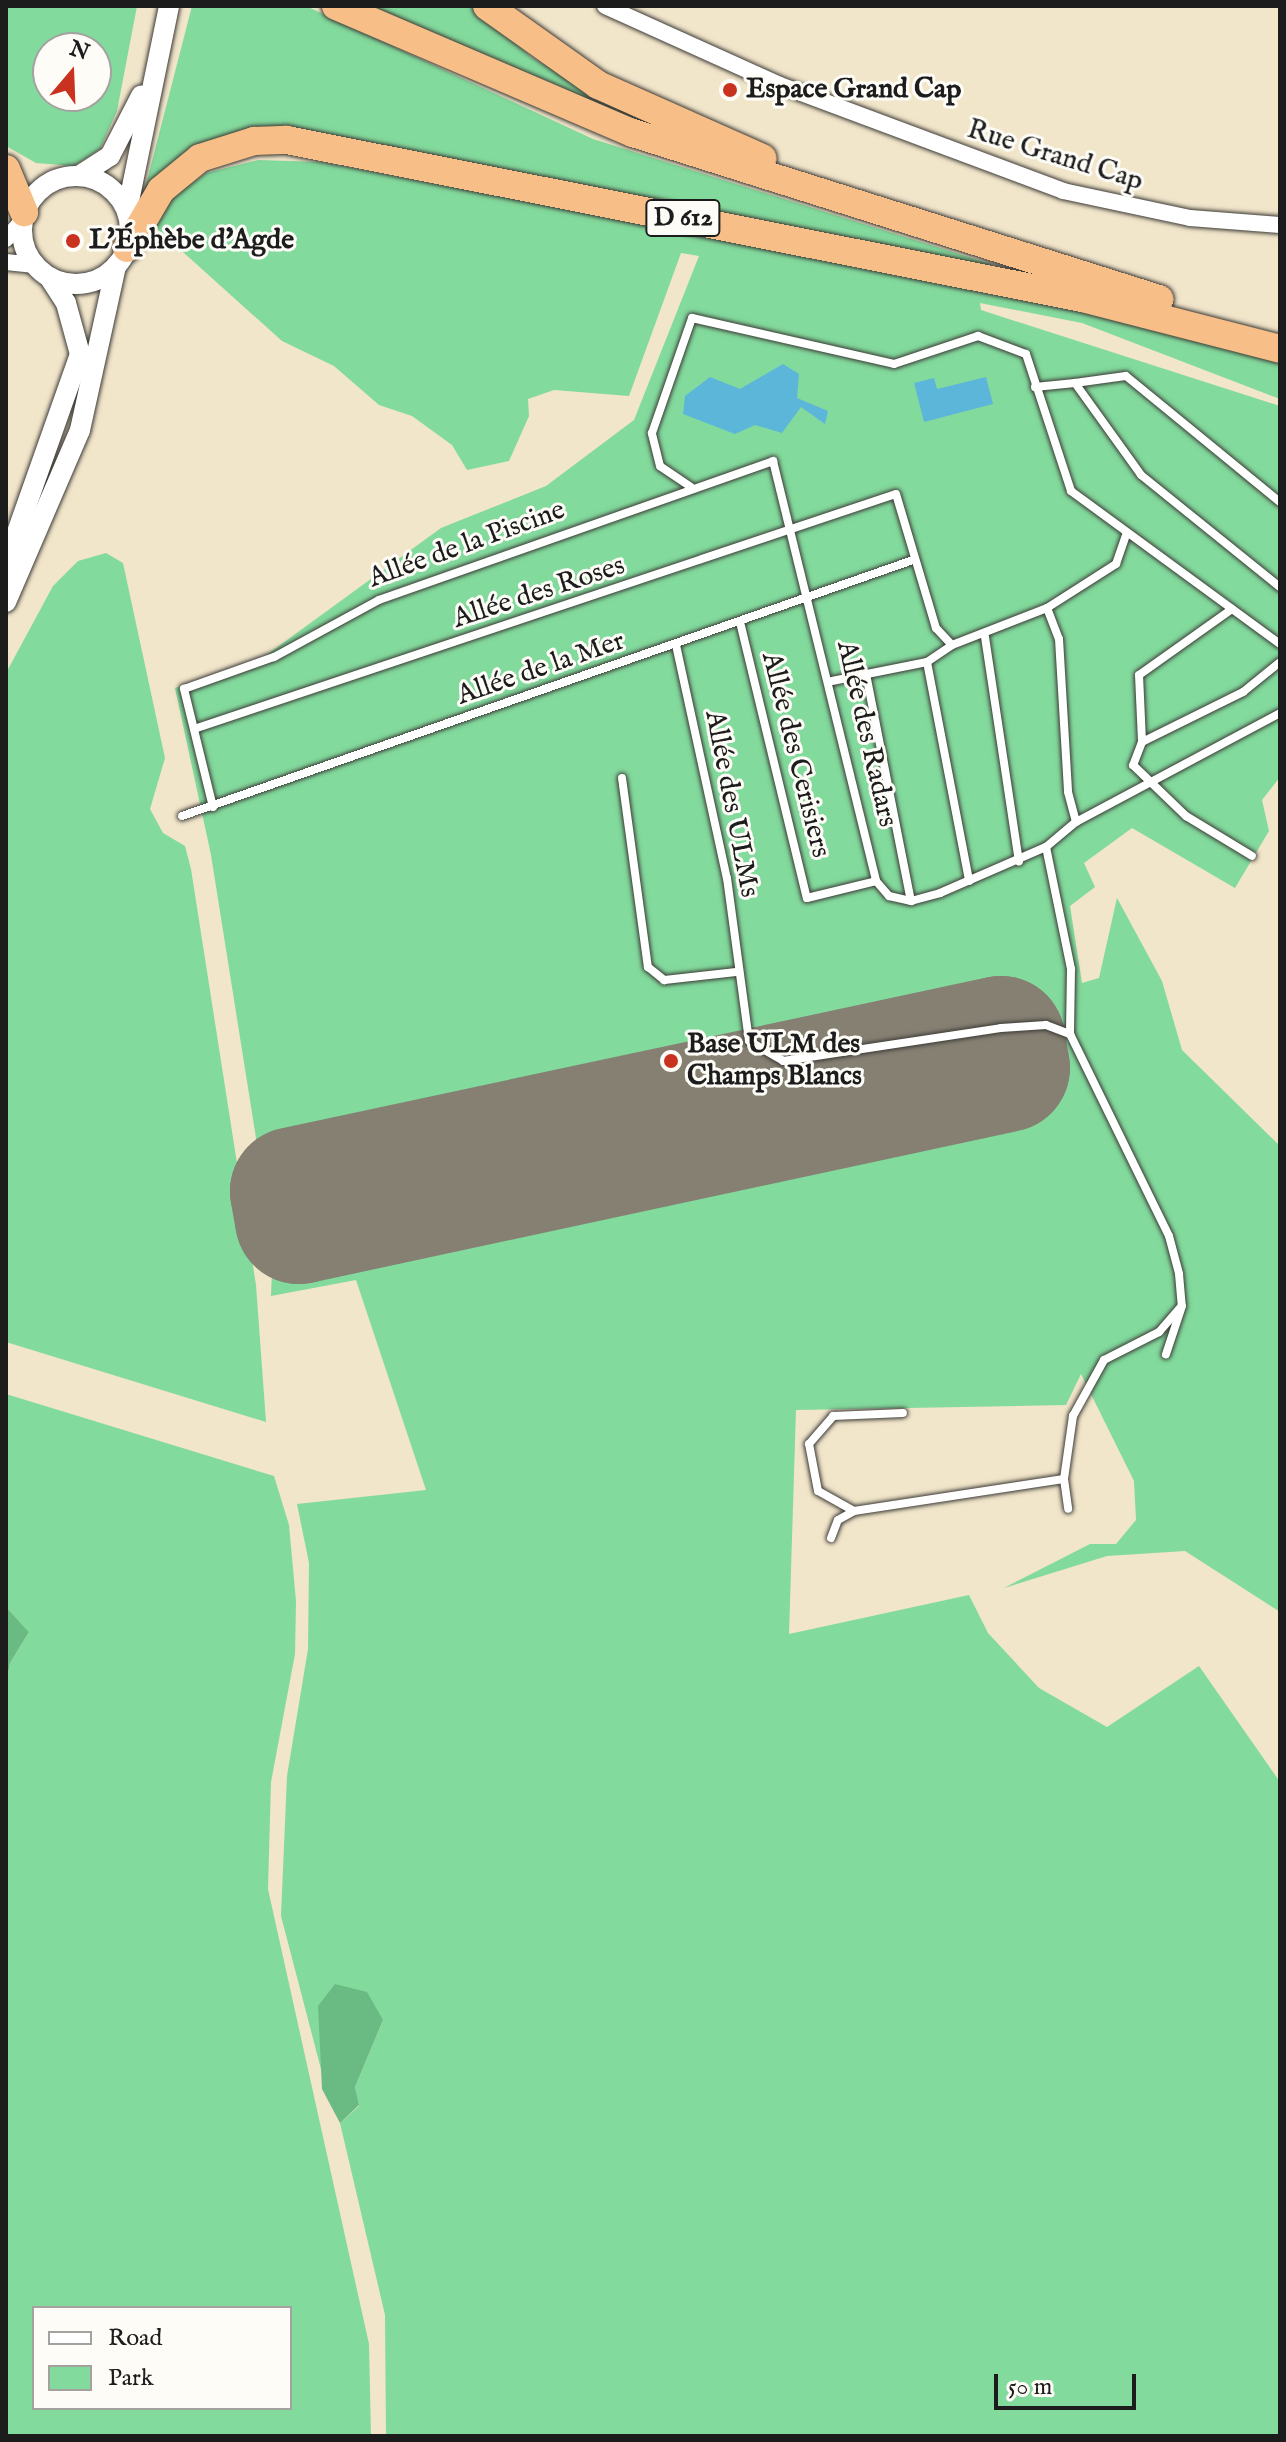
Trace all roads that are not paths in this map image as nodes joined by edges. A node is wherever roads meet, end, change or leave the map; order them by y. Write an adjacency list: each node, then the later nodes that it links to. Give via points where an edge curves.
1 (336, 6): 14 (highway, D 612, via 633,133)
2 (487, 6): 14 (highway, D 612, via 549,55 652,111)
3 (605, 6): 9 (street, Rue Grand Cap, via 670,40 1049,186 1176,216)
4 (165, 7): 6 (street, via 126,133 110,156); 7 (street)
5 (6, 169): 8 (highway)
6 (79, 176): 7 (street, via 108,187); 8 (street, via 45,185)
7 (127, 211): 11 (street)
8 (23, 217): 10 (street); 13 (street)
9 (1280, 225)
10 (6, 239)
11 (122, 257): 13 (street, via 85,283); 16 (highway, D 612, via 161,190 200,158 254,141 287,140 1082,298); 28 (street, via 80,430)
12 (6, 262): 13 (street)
13 (42, 271): 25 (street, via 66,303 80,354)
14 (1078, 274): 15 (highway, D 612)
15 (1280, 336)
16 (1280, 349)
17 (1075, 383): 18 (lane); 21 (lane, via 1126,376); 26 (lane, via 1141,475)
18 (1035, 387): 20 (lane, via 1026,354 978,336 894,364 692,318 652,433 660,466); 23 (lane, via 1071,491)
19 (773, 461): 20 (lane, Allée de la Piscine); 22 (lane, Allée des Radars)
20 (691, 487): 41 (lane, Allée de la Piscine, via 339,616 274,657 184,689)
21 (1280, 502)
22 (793, 530): 24 (lane, Allée des Roses, via 896,494); 27 (lane, Allée des Radars); 41 (lane, Allée des Roses)
23 (1126, 535): 29 (lane, via 1116,564); 30 (lane)
24 (913, 560): 27 (lane, Allée de la Mer); 35 (lane, via 936,628)
25 (6, 563)
26 (1280, 587)
27 (812, 596): 31 (lane, Allée de la Mer); 39 (lane, Allée des Radars)
28 (6, 602)
29 (1047, 608): 32 (lane); 47 (lane, via 1059,639 1068,792)
30 (1232, 609): 33 (lane); 42 (lane, via 1139,675)
31 (740, 622): 34 (lane, Allée de la Mer); 51 (lane, Allée des Cerisiers, via 807,898)
32 (985, 637): 35 (lane); 50 (lane)
33 (1280, 644)
34 (676, 645): 45 (lane, Allée de la Mer); 54 (lane, Allée des ULMs, via 727,878)
35 (952, 645): 36 (lane)
36 (927, 662): 38 (lane); 52 (lane)
37 (1280, 662): 42 (lane, via 1243,692)
38 (866, 674): 39 (lane); 53 (lane)
39 (832, 681): 51 (lane, Allée des Radars)
40 (1280, 713): 44 (lane)
41 (194, 729): 45 (lane)
42 (1142, 742): 44 (lane, via 1133,765)
43 (622, 778): 54 (lane, via 648,967 664,980)
44 (1151, 784): 47 (lane); 49 (lane, via 1186,816)
45 (213, 807): 46 (lane, Allée de la Mer)
46 (182, 816)
47 (1076, 822): 48 (lane)
48 (1046, 847): 50 (lane); 55 (lane, via 1071,969)
49 (1252, 856)
50 (1019, 861): 52 (lane)
51 (876, 881): 53 (lane, via 889,896)
52 (969, 881): 53 (lane)
53 (911, 901)
54 (737, 972): 55 (lane, Allée des ULMs, via 749,1041 783,1061 1001,1028 1046,1025)
55 (1070, 1034): 56 (lane, via 1169,1236)
56 (1182, 1306): 57 (lane); 59 (lane, via 1159,1332 1104,1360 1073,1416)
57 (1166, 1354)
58 (903, 1413): 61 (lane, via 833,1416 809,1444 818,1491)
59 (1064, 1479): 60 (lane); 61 (lane)
60 (1068, 1509)
61 (854, 1511): 62 (lane, via 838,1520)
62 (831, 1538)

